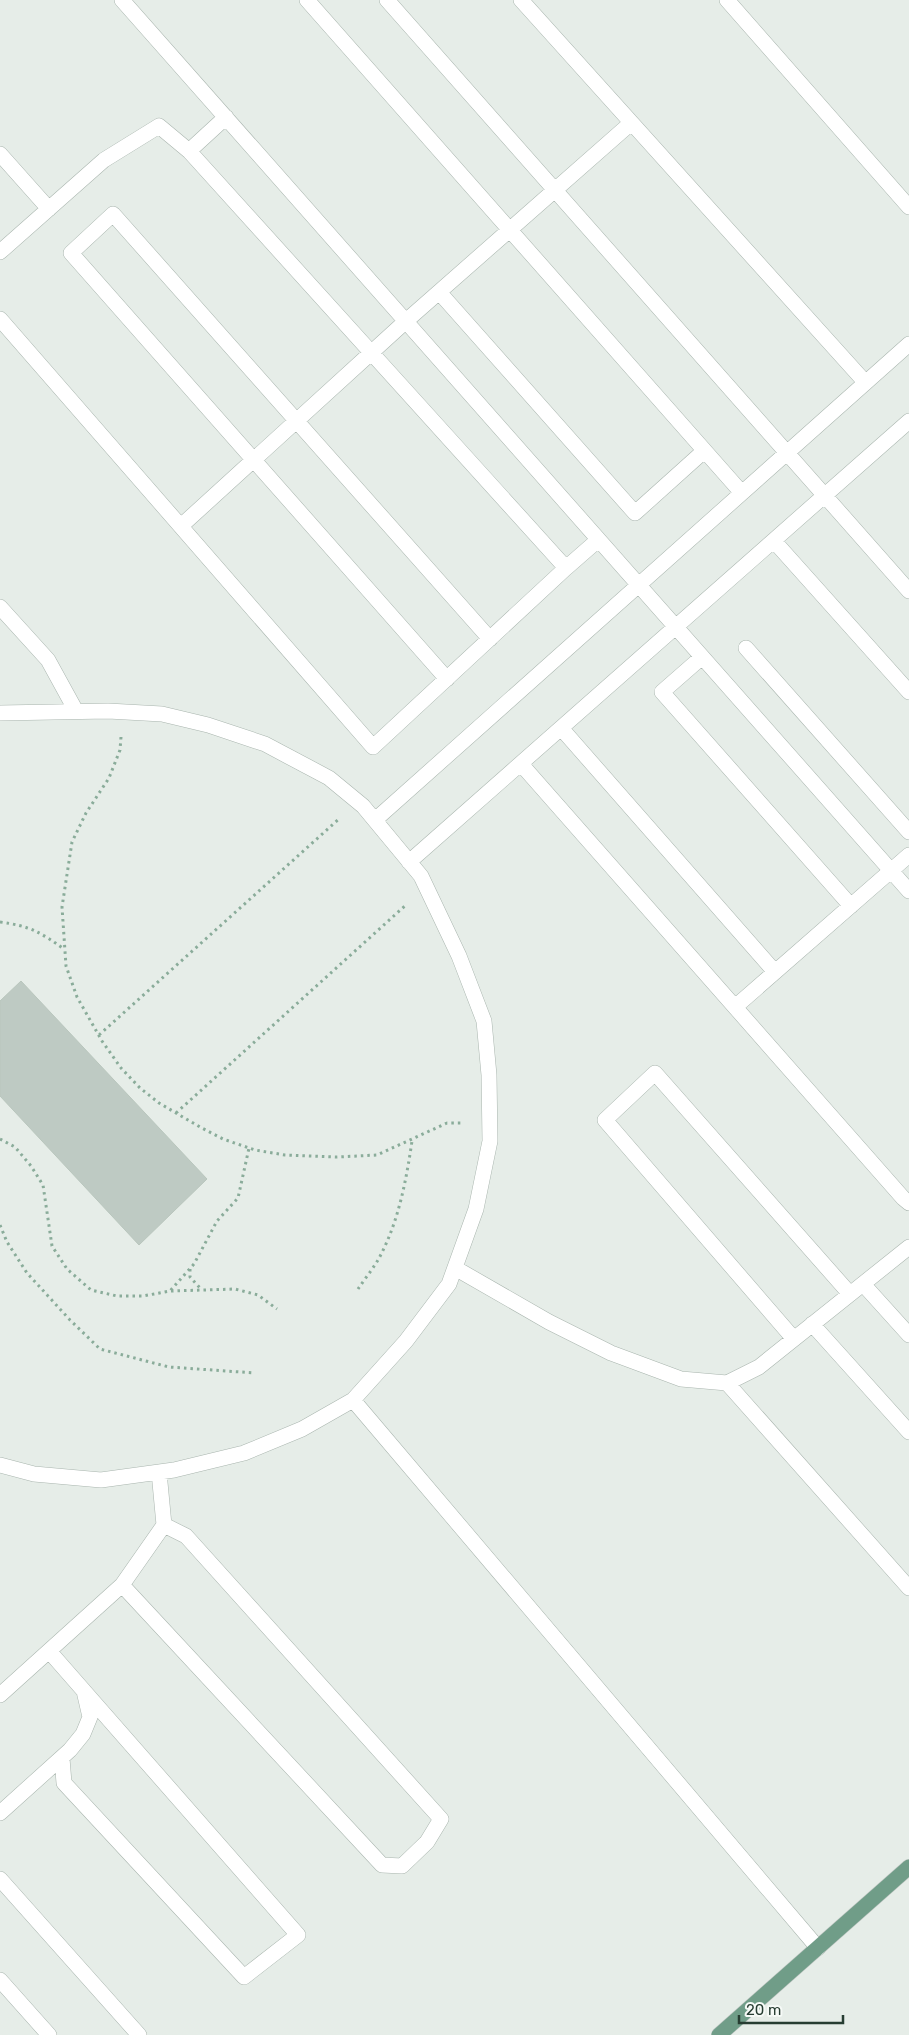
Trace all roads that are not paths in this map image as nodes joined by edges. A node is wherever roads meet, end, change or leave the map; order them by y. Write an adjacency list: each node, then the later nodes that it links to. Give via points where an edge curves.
1 (122, 0): 6 (street)
2 (307, 0): 13 (street)
3 (388, 0): 10 (street)
4 (521, 0): 7 (street)
5 (727, 0): 11 (street)
6 (226, 116): 8 (street); 17 (street)
7 (631, 123): 10 (street); 20 (street)
8 (189, 151): 12 (street, via 159,126 104,160); 19 (street)
9 (0, 154): 12 (street)
10 (555, 190): 13 (street); 24 (street)
11 (909, 207)
12 (49, 208): 14 (street)
13 (510, 230): 15 (street); 23 (street)
14 (0, 252)
15 (439, 292): 17 (street); 23 (street, via 635,513)
16 (0, 319): 28 (street)
17 (406, 321): 19 (street); 29 (street)
18 (909, 344): 20 (street)
19 (371, 352): 21 (street); 31 (street)
20 (865, 382): 24 (street)
21 (296, 421): 25 (street); 25 (street, via 113,214 71,253); 36 (street)
22 (907, 428): 27 (street)
23 (704, 450): 26 (street)
24 (787, 452): 26 (street); 27 (street)
25 (253, 460): 28 (street); 39 (street)
26 (742, 493): 32 (street)
27 (825, 496): 30 (street); 33 (street)
28 (181, 526): 39 (street, via 373,747)
29 (598, 540): 31 (street); 32 (street)
30 (774, 541): 35 (street); 40 (street)
31 (566, 568): 36 (street)
32 (639, 585): 35 (street); 45 (street)
33 (909, 591)
34 (0, 607): 41 (street, via 48,660)
35 (676, 627): 38 (street); 43 (street)
36 (490, 639): 39 (street)
37 (746, 648): 46 (street)
38 (702, 657): 49 (street); 51 (street, via 662,692)
39 (447, 679)
40 (909, 692)
41 (76, 711): 42 (street); 45 (street, via 162,714 265,744 329,778)
42 (0, 712)
43 (561, 728): 44 (street); 52 (street)
44 (521, 764): 48 (street); 53 (street)
45 (375, 820): 48 (street)
46 (909, 832)
47 (909, 855): 49 (street)
48 (409, 862): 56 (street, via 426,886 484,1020 490,1141 476,1209)
49 (892, 871): 50 (street); 51 (street)
50 (909, 891)
51 (851, 906): 52 (street)
52 (776, 972): 53 (street)
53 (736, 1007): 54 (street)
54 (909, 1203)
55 (909, 1247): 57 (street)
56 (455, 1268): 62 (street, via 611,1353 681,1380); 63 (street, via 449,1284 406,1341)
57 (863, 1284): 58 (street); 60 (street)
58 (850, 1294): 59 (street); 61 (street, via 655,1074 605,1120)
59 (812, 1324): 61 (street); 64 (street)
60 (909, 1335)
61 (794, 1338): 62 (street, via 759,1367)
62 (727, 1383): 69 (street)
63 (353, 1400): 66 (street, via 302,1429 244,1453); 77 (street)
64 (909, 1432)
65 (0, 1465): 66 (street, via 34,1474 101,1480)
66 (159, 1472): 67 (street)
67 (164, 1525): 68 (street); 68 (street, via 186,1536 441,1818 427,1842 402,1866 382,1865)
68 (122, 1585): 70 (street)
69 (909, 1588)
70 (49, 1651): 71 (street); 72 (street)
71 (84, 1691): 73 (street, via 90,1717 83,1734); 73 (street, via 298,1934 244,1977 64,1783)
72 (0, 1695)
73 (62, 1758): 74 (street)
74 (0, 1813)
75 (909, 1867): 77 (main road)
76 (0, 1878): 80 (street)
77 (818, 1948): 81 (main road)
78 (0, 1980): 79 (street)
79 (49, 2035)
80 (139, 2035)
81 (719, 2035)

